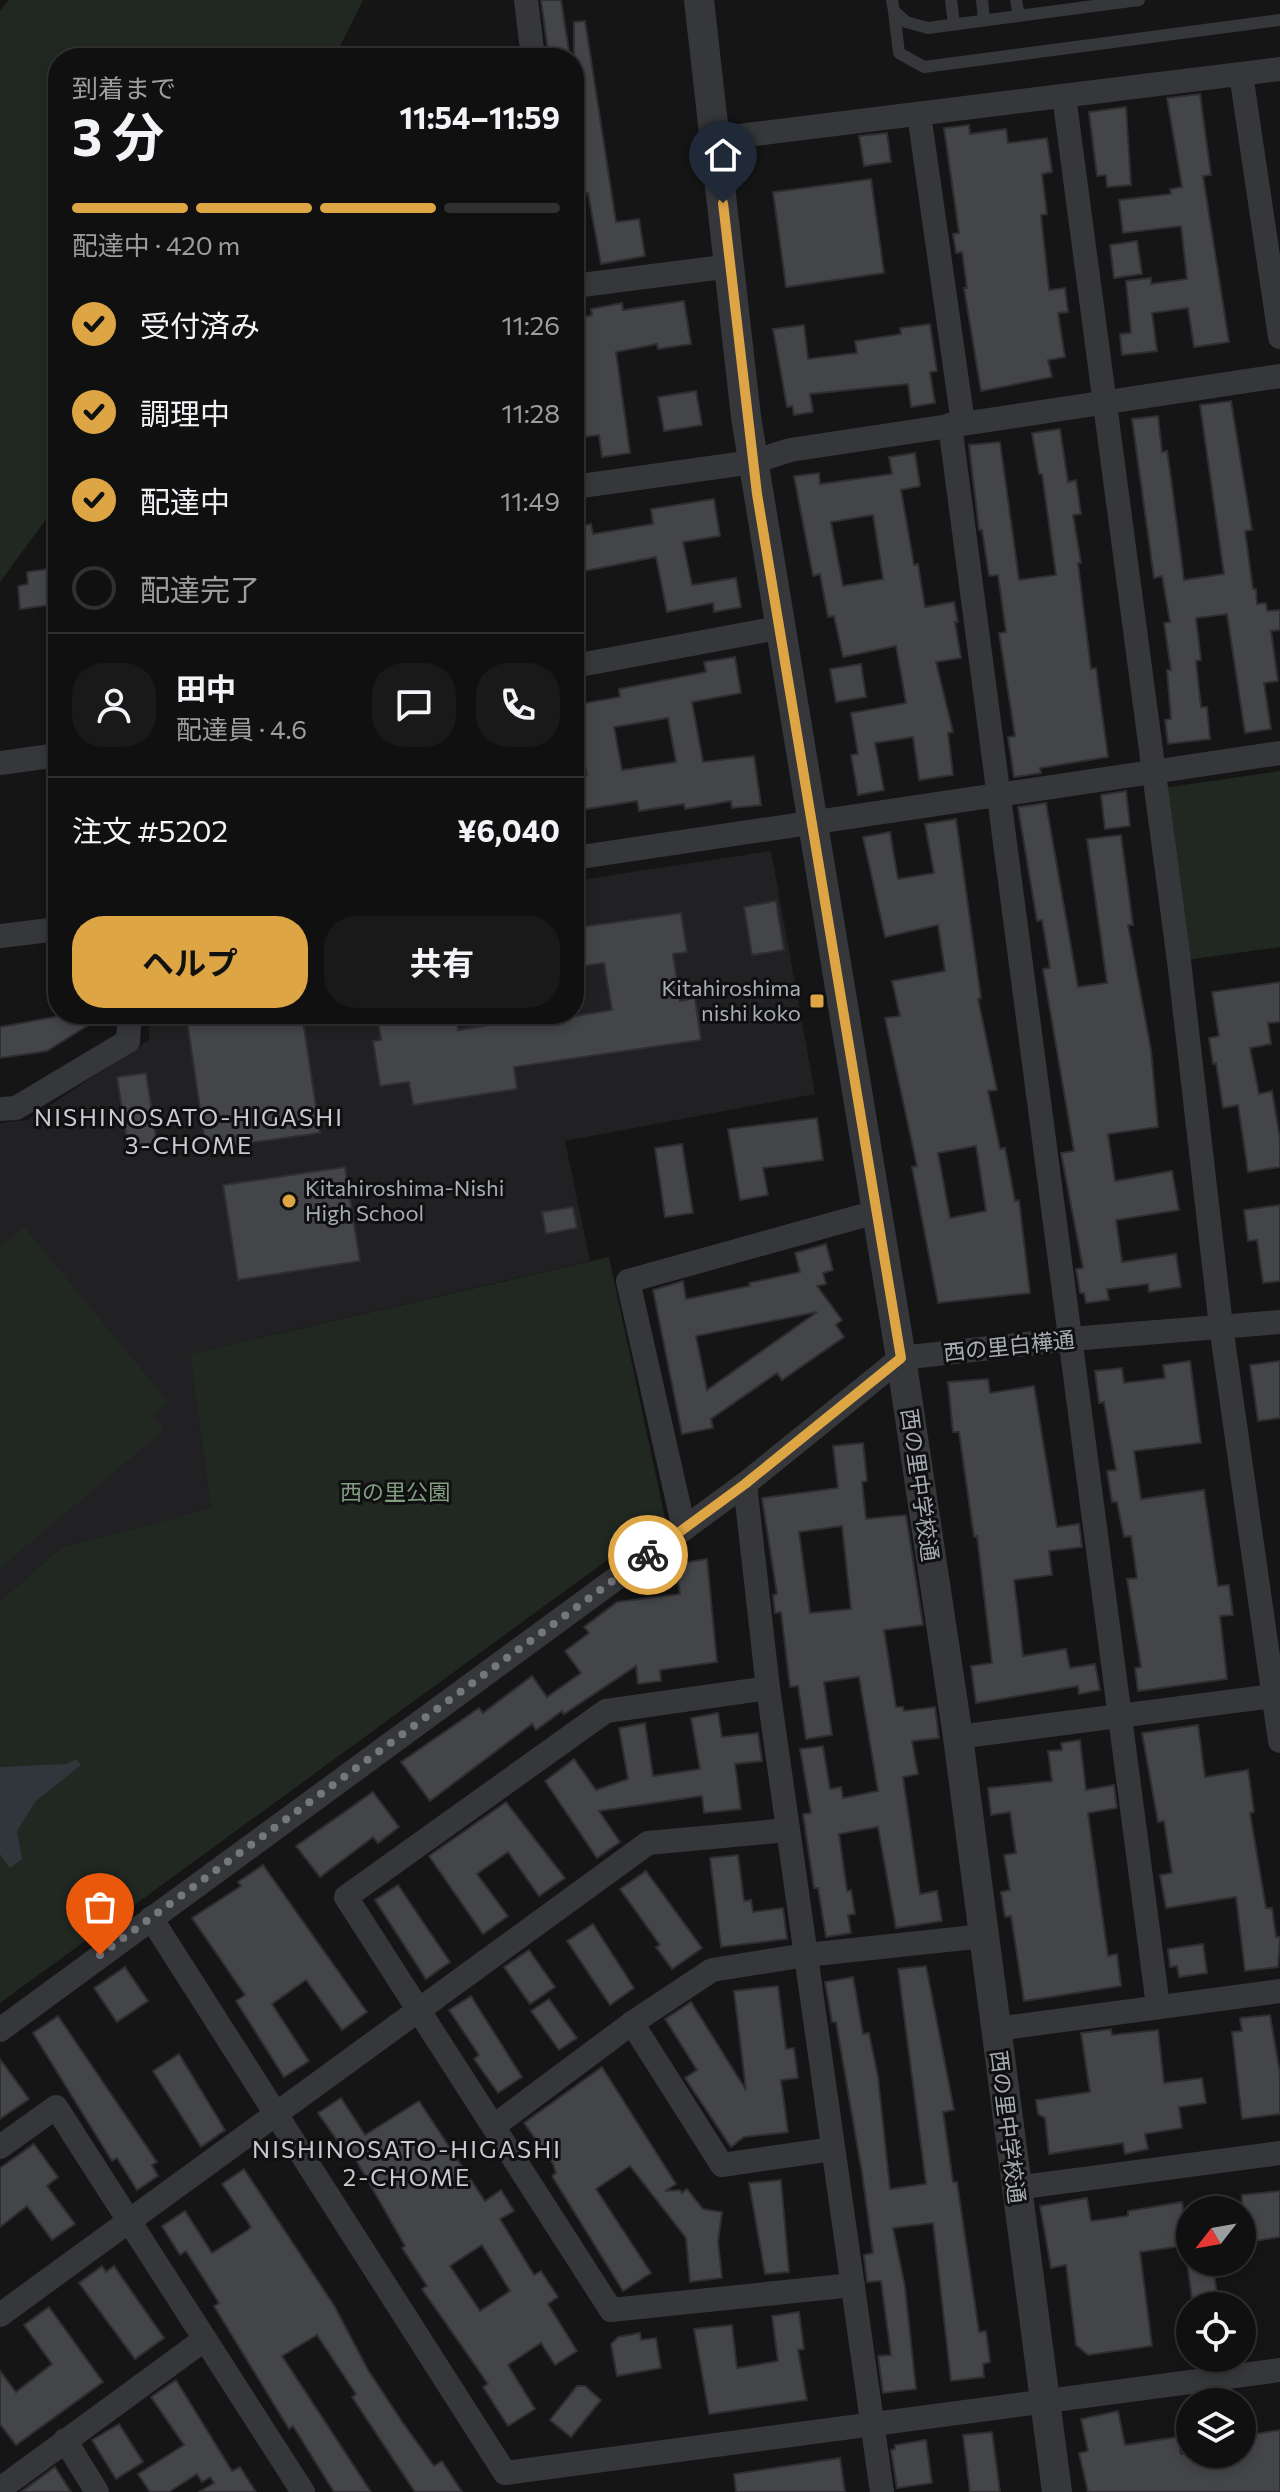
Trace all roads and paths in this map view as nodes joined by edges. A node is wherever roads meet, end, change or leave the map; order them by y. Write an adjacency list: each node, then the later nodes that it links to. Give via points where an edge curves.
1 (526, 0): 12 (street)
2 (699, 0): 17 (street, 西の里中学校通)
3 (951, 0): 11 (lane)
4 (982, 0): 9 (lane)
5 (1016, 0): 8 (lane)
6 (1139, 0): 8 (lane)
7 (893, 6): 10 (lane, via 899,53 924,67); 11 (lane, via 906,22 928,28)
8 (1019, 16): 9 (lane)
9 (984, 20): 11 (lane)
10 (1280, 20)
11 (954, 24)
12 (532, 48)
13 (1280, 69): 14 (street)
14 (1241, 74): 15 (street); 20 (street)
15 (1064, 96): 16 (street); 22 (street)
16 (919, 114): 17 (street); 23 (street)
17 (715, 139): 18 (street, 西の里中学校通)
18 (731, 266): 19 (street); 24 (street, 西の里中学校通)
19 (584, 285)
20 (1280, 337)
21 (1280, 376): 22 (street)
22 (1107, 402): 23 (street); 31 (street)
23 (956, 424): 24 (street, via 790,450); 32 (street)
24 (753, 462): 25 (street); 26 (street, 西の里中学校通)
25 (584, 486)
26 (778, 628): 27 (street); 33 (street, 西の里中学校通)
27 (584, 664)
28 (1280, 753): 31 (street)
29 (48, 756): 30 (street)
30 (0, 763)
31 (1154, 771): 32 (street); 41 (street)
32 (998, 793): 33 (street); 42 (street)
33 (812, 824): 34 (street); 39 (street, 西の里中学校通)
34 (584, 857)
35 (48, 930): 36 (street)
36 (0, 936)
37 (129, 1024): 38 (street, via 128,1041 16,1108)
38 (0, 1109)
39 (876, 1212): 43 (street, 西の里中学校通); 45 (street, via 628,1281)
40 (1280, 1322): 41 (street, 西の里白樺通)
41 (1221, 1326): 42 (street, 西の里白樺通); 47 (street)
42 (1071, 1339): 43 (street, 西の里白樺通); 48 (street)
43 (901, 1358): 44 (street); 49 (street, 西の里中学校通)
44 (745, 1484): 45 (street); 46 (street)
45 (684, 1529): 52 (street)
46 (768, 1688): 51 (street); 57 (street, via 606,1711 346,1897)
47 (1277, 1695): 48 (street); 50 (street)
48 (1118, 1717): 49 (street); 56 (street)
49 (958, 1737): 53 (street, 西の里中学校通)
50 (1280, 1741)
51 (788, 1830): 54 (street); 57 (street, via 648,1843)
52 (151, 1918): 60 (street); 61 (street)
53 (984, 1936): 54 (street); 59 (street, 西の里中学校通)
54 (806, 1955): 58 (street, via 712,1970); 64 (street)
55 (1280, 1991): 56 (street)
56 (1158, 2006): 59 (street)
57 (420, 2008): 61 (street); 62 (street)
58 (632, 2023): 62 (street); 64 (street, via 722,2165)
59 (996, 2029): 66 (street, 西の里中学校通)
60 (0, 2030)
61 (278, 2116): 67 (street); 75 (street)
62 (494, 2126): 68 (street, via 611,2310)
63 (0, 2147): 67 (street, via 56,2107)
64 (833, 2149): 68 (street)
65 (1280, 2153): 66 (street)
66 (1015, 2188): 72 (street, 西の里中学校通)
67 (132, 2221): 69 (street); 70 (street)
68 (853, 2285): 73 (street)
69 (0, 2315)
70 (205, 2339): 74 (street); 78 (street)
71 (1280, 2370): 72 (street)
72 (1045, 2402): 73 (street); 80 (street, 西の里中学校通)
73 (873, 2426): 75 (street); 79 (street)
74 (65, 2440): 76 (street); 77 (street)
75 (500, 2482)
76 (0, 2489)
77 (97, 2492)
78 (303, 2492)
79 (882, 2492)
80 (1057, 2492)

